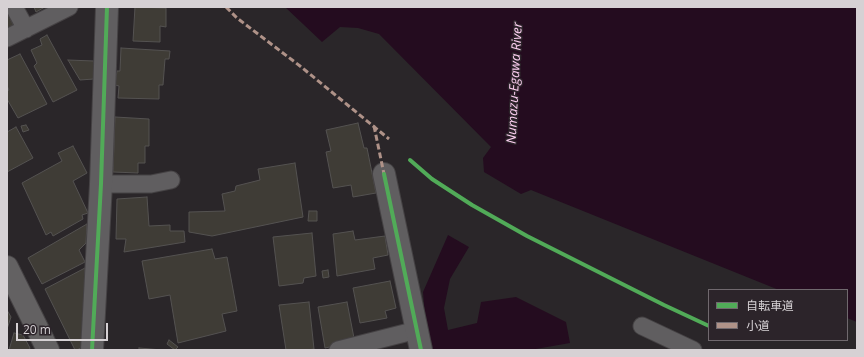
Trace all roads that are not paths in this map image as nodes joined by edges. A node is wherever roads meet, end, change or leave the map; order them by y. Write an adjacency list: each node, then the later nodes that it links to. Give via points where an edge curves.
1 (14, 7): 4 (lane)
2 (69, 7): 4 (lane)
3 (108, 7): 8 (street)
4 (26, 29): 5 (lane)
5 (7, 38)
6 (384, 174): 11 (street)
7 (171, 180): 8 (lane, via 151,184)
8 (101, 184): 13 (street)
9 (7, 267): 12 (main road)
10 (642, 326): 15 (lane)
11 (419, 340): 14 (lane)
12 (48, 350)
13 (92, 350)
14 (338, 350)
15 (693, 350)

